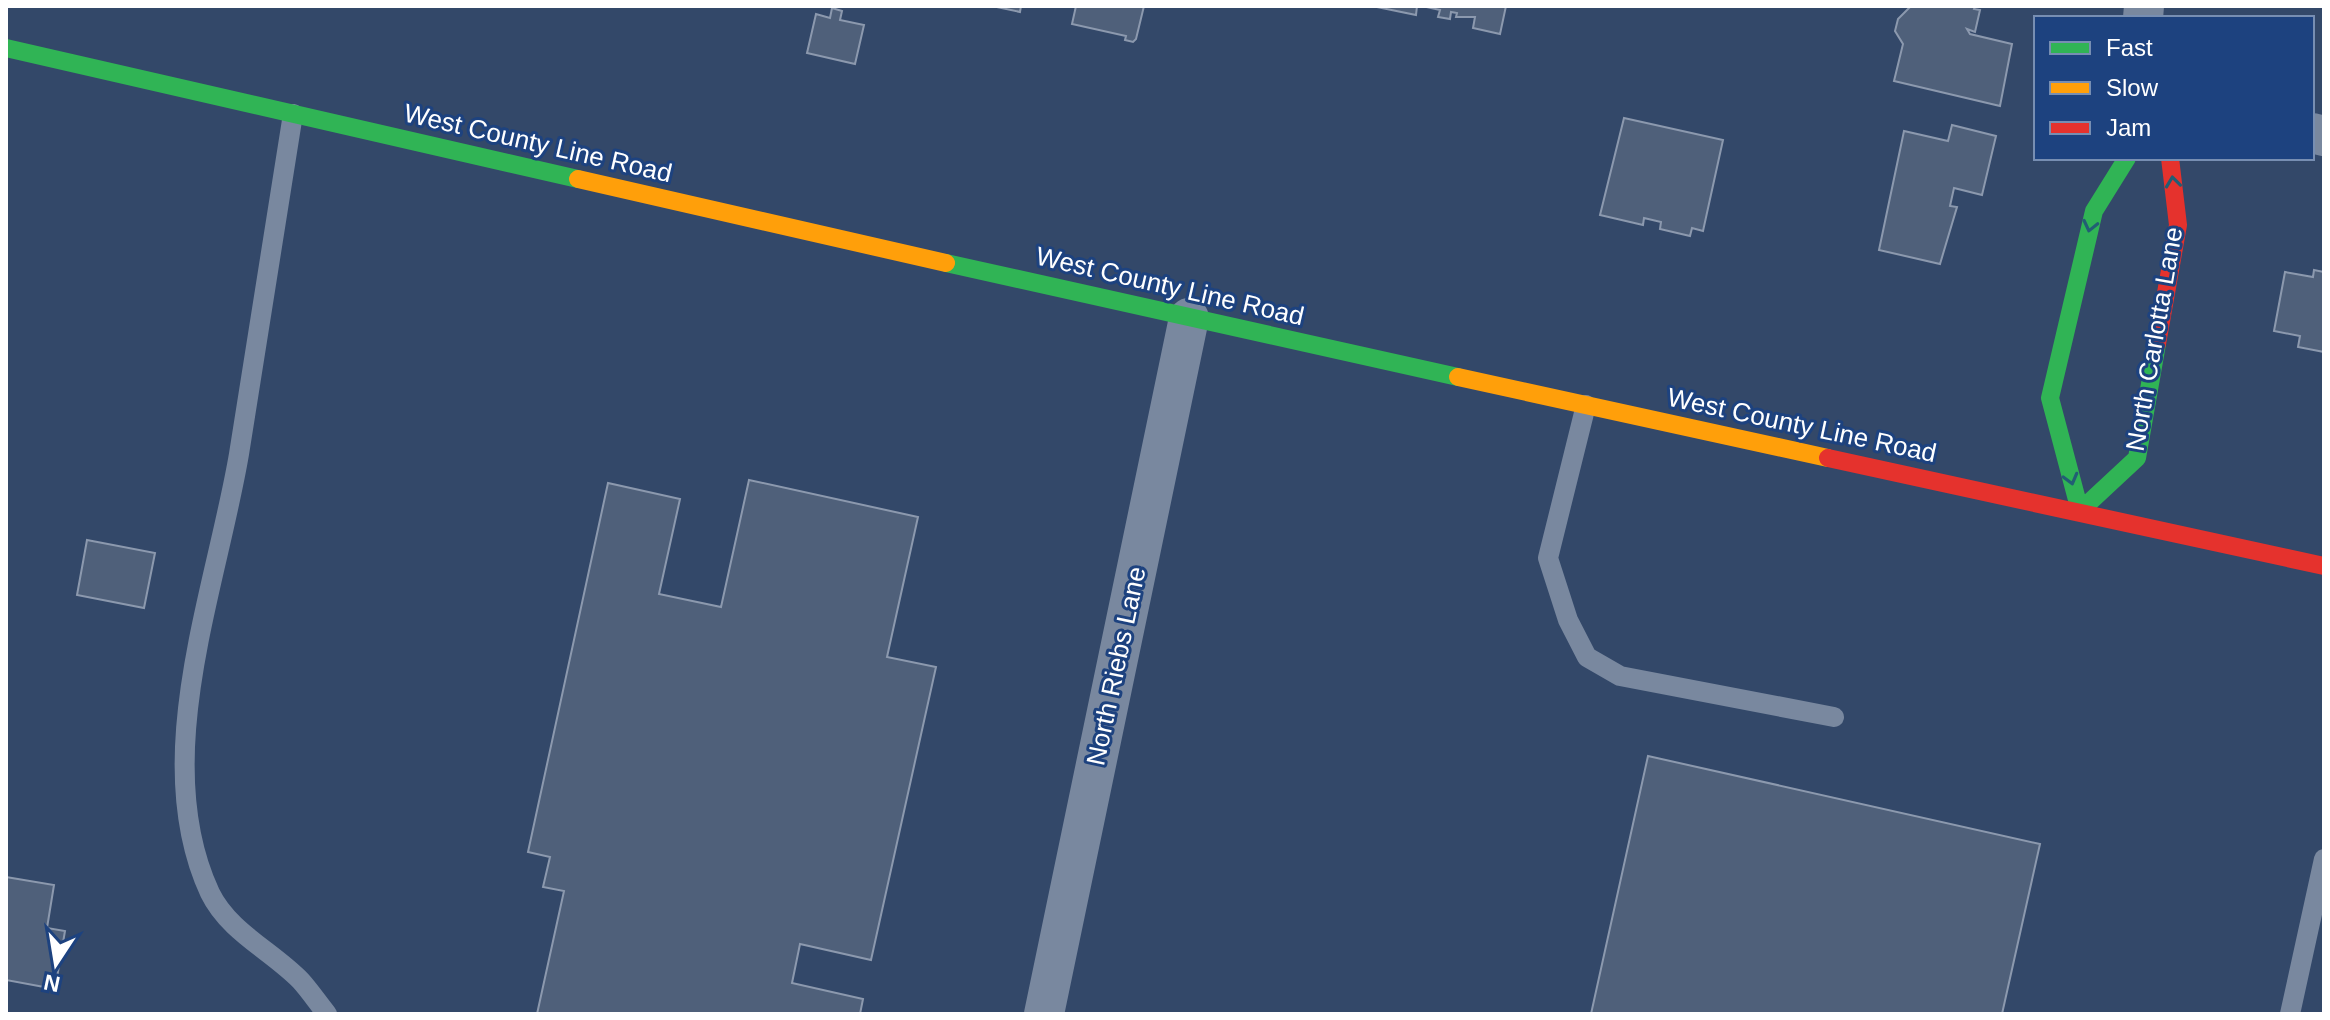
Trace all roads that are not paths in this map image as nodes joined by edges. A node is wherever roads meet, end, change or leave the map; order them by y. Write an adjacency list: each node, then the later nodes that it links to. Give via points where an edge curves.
1 (6, 48): 2 (street, West County Line Road)
2 (293, 114): 5 (street, West County Line Road); 11 (lane, via 239,455 196,665 185,765 193,837 211,895 231,922 301,981)
3 (2126, 160): 7 (street, one-way to 7, via 2094,211 2050,398)
4 (2170, 160): 7 (street, North Carlotta Lane, one-way to 4, via 2137,458 2178,225)
5 (1189, 318): 6 (street, West County Line Road); 12 (street, North Riebs Lane)
6 (1586, 405): 7 (street, West County Line Road); 9 (lane, via 1548,558 1568,620 1587,657 1620,676)
7 (2080, 511): 8 (street, West County Line Road)
8 (2324, 566)
9 (1834, 717)
10 (2324, 859): 13 (lane)
11 (327, 1014)
12 (1044, 1014)
13 (2290, 1014)

